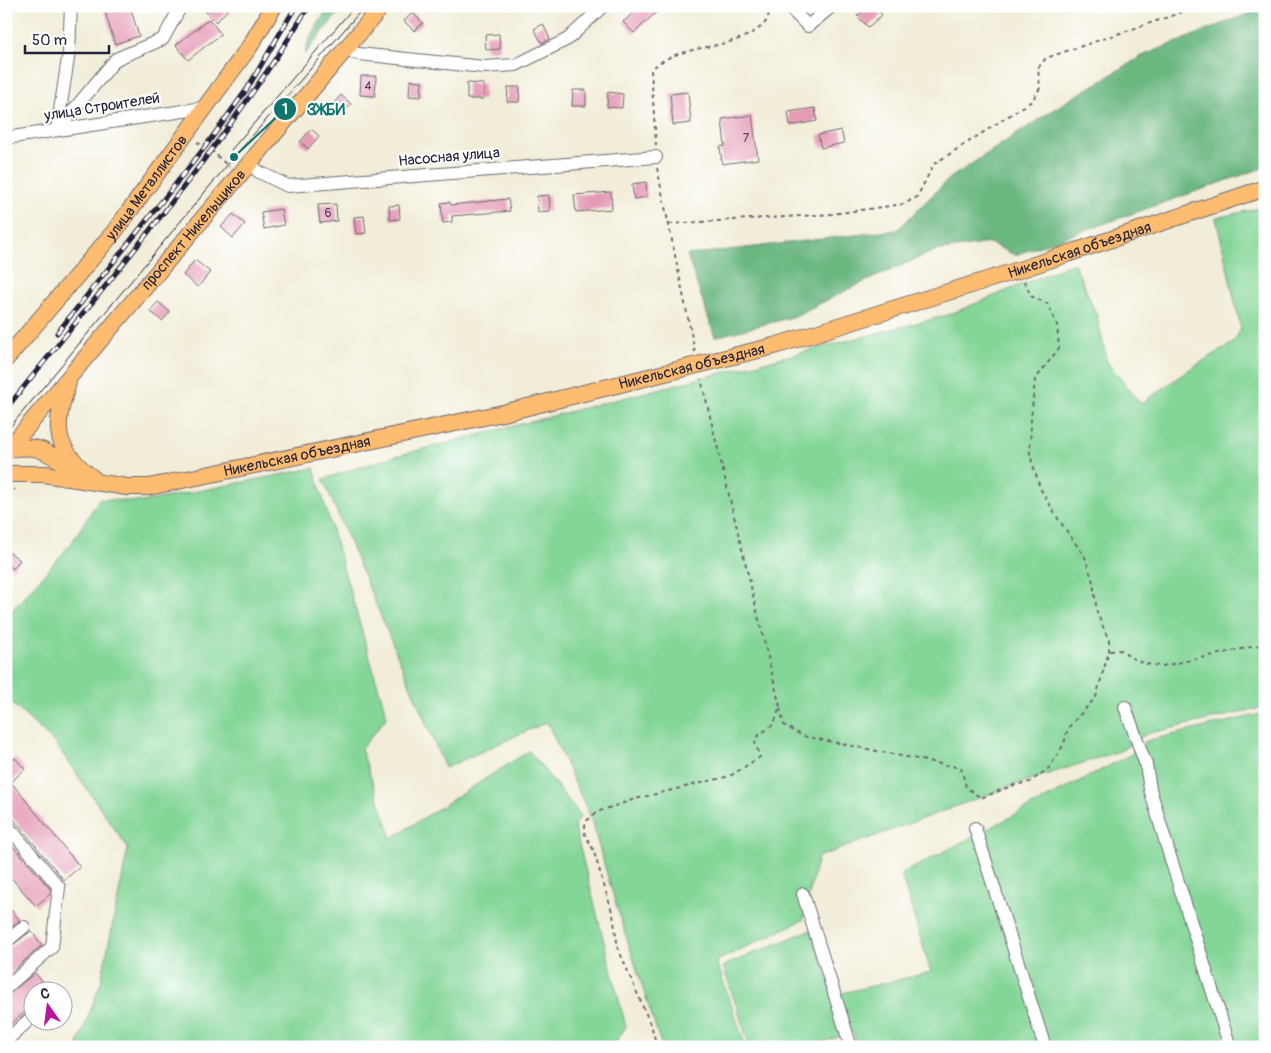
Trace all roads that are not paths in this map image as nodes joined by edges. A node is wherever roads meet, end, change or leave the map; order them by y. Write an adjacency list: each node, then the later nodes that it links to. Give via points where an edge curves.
1 (71, 6): 10 (street)
2 (181, 6): 10 (street, via 162,39 116,59)
3 (274, 6): 9 (main road, улица Металлистов, via 250,46)
4 (382, 6): 8 (main road, проспект Никельщиков)
5 (603, 6): 8 (street, via 568,39 516,65 484,67)
6 (788, 6): 7 (street, via 808,26)
7 (832, 6)
8 (345, 50): 13 (main road, проспект Никельщиков)
9 (203, 108): 10 (street, улица Строителей); 15 (main road, улица Металлистов, via 114,232)
10 (57, 130): 11 (street, улица Строителей)
11 (6, 138)
12 (656, 157): 13 (street, Насосная улица, via 288,186)
13 (250, 164): 16 (main road, проспект Никельщиков)
14 (1265, 188): 20 (main road, Никельская объездная, via 1019,270 774,346 503,413 149,487 127,488)
15 (6, 359)
16 (70, 377): 17 (main road, проспект Никельщиков); 20 (main road, via 58,424 59,437 75,462)
17 (13, 450): 19 (main road, via 25,458 30,467); 20 (main road, via 40,448)
18 (6, 474): 19 (main road, Никельская объездная)
19 (44, 474): 20 (main road, Никельская объездная)
20 (99, 482)
21 (1125, 707): 32 (street, via 1146,765 1168,850)
22 (6, 824): 27 (street, via 59,887 52,947)
23 (975, 828): 31 (street)
24 (803, 894): 30 (street)
25 (24, 927): 26 (street)
26 (6, 942)
27 (6, 988)
28 (22, 1026): 29 (street)
29 (6, 1041)
30 (851, 1047)
31 (1046, 1047)
32 (1230, 1047)

